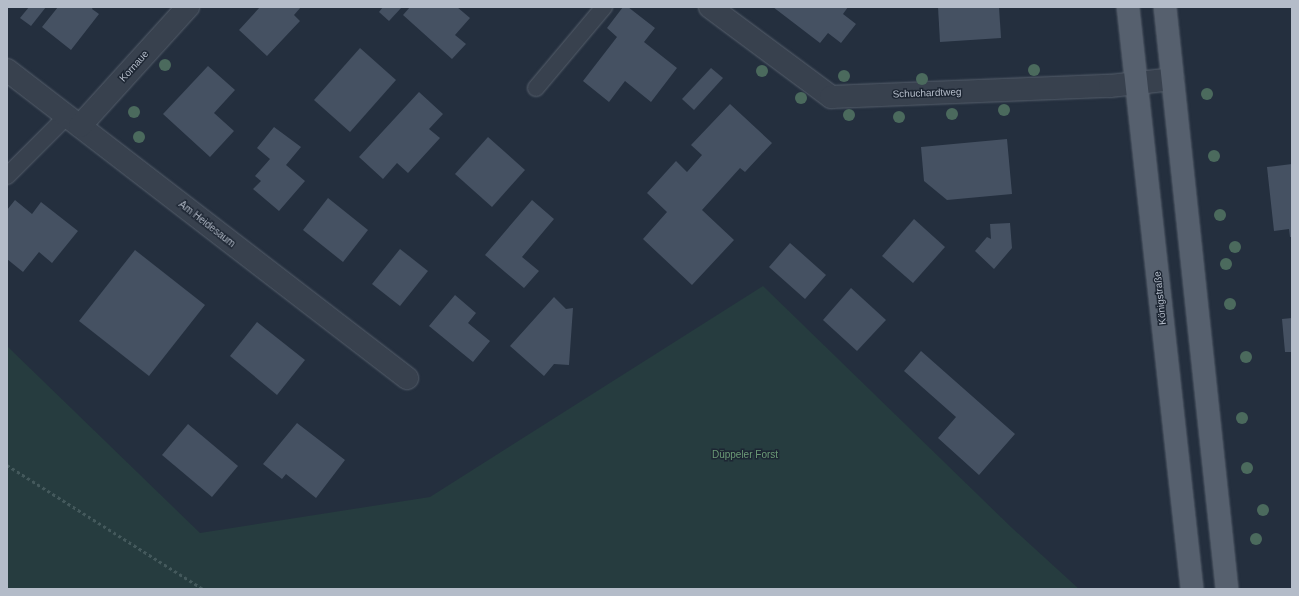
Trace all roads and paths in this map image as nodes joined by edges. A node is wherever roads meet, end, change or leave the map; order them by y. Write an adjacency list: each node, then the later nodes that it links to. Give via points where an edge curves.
1 (188, 7): 10 (street, Kornaue)
2 (604, 7): 9 (lane)
3 (710, 7): 8 (street, Schuchardtweg, via 831,97)
4 (1128, 7): 8 (main road, Königstraße)
5 (1165, 7): 7 (main road)
6 (7, 70): 10 (street, Am Heidesaum)
7 (1173, 79): 8 (street, Schuchardtweg); 16 (main road)
8 (1136, 83): 15 (main road, Königstraße)
9 (536, 88)
10 (74, 121): 11 (lane); 12 (street, Am Heidesaum)
11 (7, 176)
12 (407, 378)
13 (7, 464): 14 (path)
14 (203, 589)
15 (1192, 589)
16 (1227, 589)

